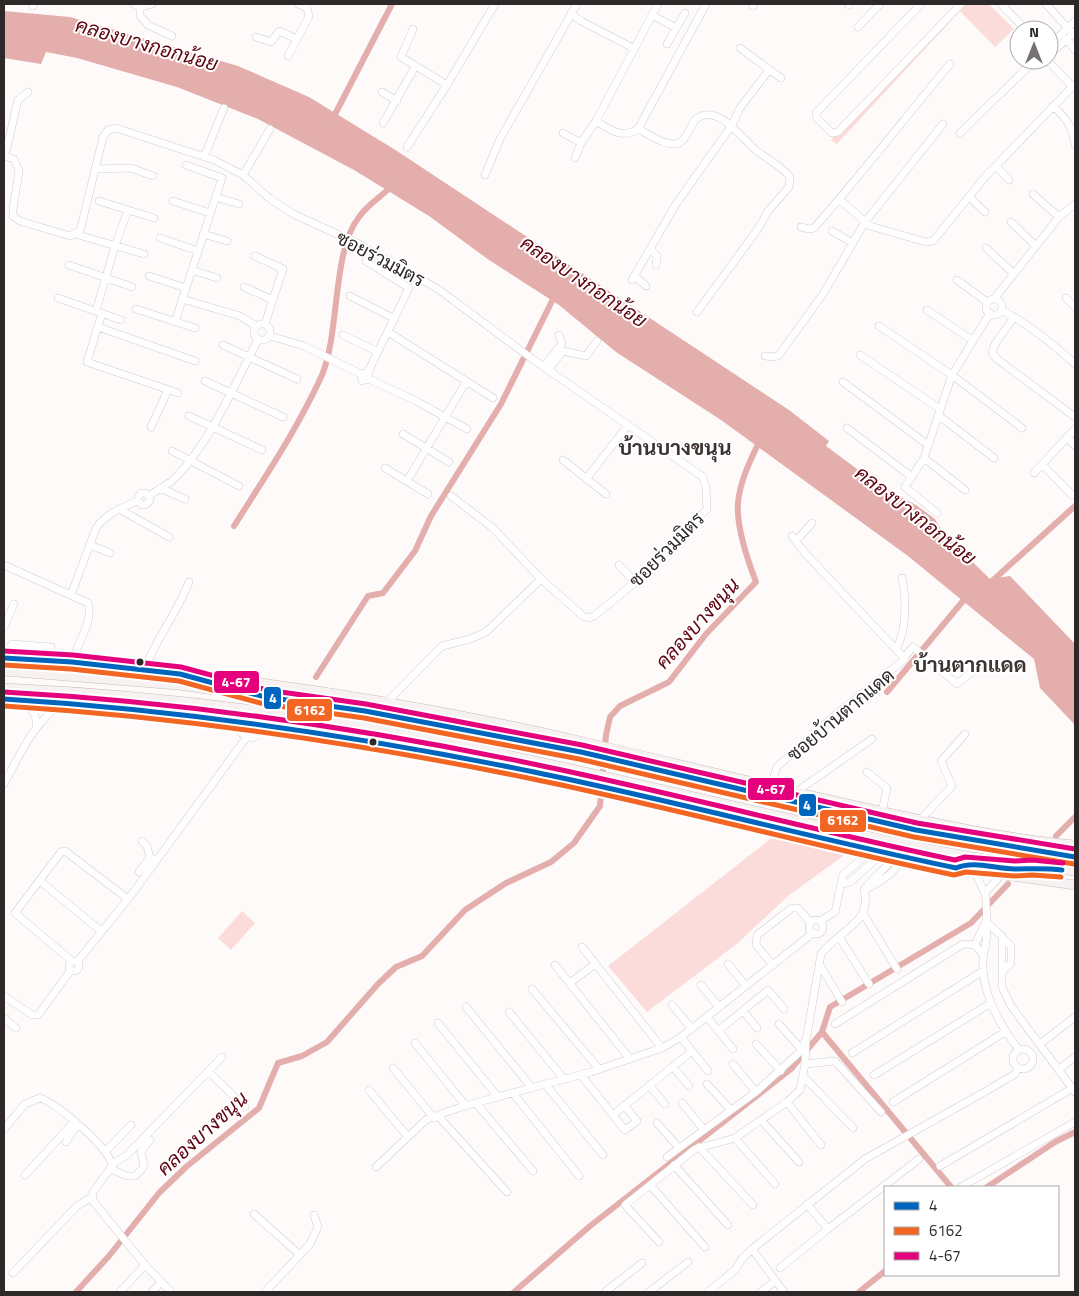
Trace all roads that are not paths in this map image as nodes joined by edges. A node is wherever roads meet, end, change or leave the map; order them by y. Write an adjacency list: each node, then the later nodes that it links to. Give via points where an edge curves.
1 (152, 4): 12 (street)
2 (298, 4): 24 (street, via 307,8 310,15)
3 (495, 4): 40 (street)
4 (577, 4): 13 (street)
5 (658, 4): 15 (street)
6 (706, 4): 50 (street)
7 (880, 4): 18 (street)
8 (921, 4): 9 (street, via 816,113 832,133 838,132)
9 (961, 4)
10 (1002, 4): 16 (street)
11 (1046, 4): 21 (street)
12 (137, 5): 22 (street, via 140,16 148,25)
13 (571, 12): 29 (street, via 581,21); 64 (street, via 500,139)
14 (685, 13): 19 (street)
15 (652, 15): 19 (street); 29 (street)
16 (1017, 20)
17 (1075, 22): 21 (street)
18 (858, 27)
19 (676, 28): 27 (street)
20 (413, 29): 34 (street, via 401,55)
21 (1072, 31): 25 (street); 26 (street)
22 (172, 36)
23 (256, 36): 24 (street, via 271,42 279,30)
24 (297, 39): 32 (street)
25 (1059, 39)
26 (1066, 40): 28 (street); 31 (street)
27 (667, 44)
28 (1059, 46)
29 (633, 48): 46 (street)
30 (740, 48): 35 (street)
31 (1075, 50)
32 (288, 56)
33 (950, 64): 70 (street)
34 (414, 67): 40 (street); 43 (street)
35 (769, 70): 38 (street); 49 (street, via 740,108)
36 (1025, 70): 53 (street)
37 (1057, 70): 39 (street)
38 (781, 78)
39 (1072, 84): 44 (street)
40 (447, 85): 56 (street)
41 (28, 92): 57 (street, via 18,100)
42 (382, 92): 43 (street)
43 (397, 101): 47 (street)
44 (1053, 106): 55 (street, via 1068,121); 61 (street)
45 (224, 108): 58 (street)
46 (596, 121): 50 (street, via 622,134 631,134); 54 (street)
47 (383, 123)
48 (943, 124): 80 (street)
49 (732, 125): 50 (street, via 711,115 700,116 692,123 683,141 672,144); 92 (street, via 676,204); 120 (street, via 757,151 789,174 791,180)
50 (638, 129)
51 (270, 130): 63 (street)
52 (564, 133): 54 (street)
53 (960, 133)
54 (581, 143): 59 (street)
55 (1075, 145)
56 (407, 146)
57 (4, 156): 84 (street, via 14,158 19,171 14,216 20,221 70,236)
58 (204, 157): 62 (street, via 112,128 105,132); 63 (street)
59 (575, 158)
60 (186, 165): 68 (street, via 222,177)
61 (996, 166): 66 (street); 69 (street)
62 (96, 169): 65 (street, via 131,168); 84 (street, via 80,231)
63 (243, 175): 145 (street, ซอยร่วมมิตร, via 293,214 359,244 438,289)
64 (485, 175)
65 (153, 176)
66 (1008, 180)
67 (1033, 194): 78 (street)
68 (215, 197): 73 (street); 77 (street)
69 (969, 197): 76 (street); 80 (street, via 931,242)
70 (839, 200): 80 (street); 82 (street, via 814,228)
71 (99, 201): 75 (street)
72 (173, 201): 77 (street)
73 (239, 204)
74 (1075, 204): 78 (street)
75 (128, 210): 79 (street); 90 (street)
76 (985, 212)
77 (210, 214): 85 (street)
78 (1059, 217): 89 (street)
79 (154, 218)
80 (866, 222): 88 (street)
81 (1012, 222): 89 (street)
82 (801, 226)
83 (832, 231): 88 (street)
84 (75, 234): 90 (street)
85 (203, 234): 87 (street); 93 (street)
86 (160, 238): 93 (street)
87 (227, 241)
88 (853, 243): 140 (street, via 823,294 779,355)
89 (1035, 245): 100 (street)
90 (115, 246): 94 (street); 102 (street)
91 (986, 248): 100 (street)
92 (650, 249): 98 (street, via 658,256); 105 (street, via 633,278)
93 (198, 250): 99 (street)
94 (144, 254)
95 (255, 256): 113 (street, via 282,269)
96 (366, 261): 123 (street, via 409,286)
97 (68, 265): 102 (street)
98 (656, 265)
99 (192, 270): 103 (street); 108 (street)
100 (1014, 274): 114 (street)
101 (149, 276): 108 (street)
102 (105, 278): 106 (street); 119 (street)
103 (217, 278)
104 (957, 280): 114 (street)
105 (646, 286)
106 (132, 287)
107 (244, 287): 113 (street)
108 (186, 288): 112 (street)
109 (350, 296): 123 (street)
110 (58, 298): 119 (street)
111 (1066, 298): 115 (street)
112 (182, 299): 125 (street); 127 (street, via 240,316)
113 (273, 300): 126 (street)
114 (991, 301): 118 (street, via 1000,303); 121 (street, via 986,309)
115 (1075, 307)
116 (136, 309): 125 (street)
117 (927, 310): 136 (street)
118 (1001, 310): 121 (street); 122 (street)
119 (99, 312): 124 (street); 129 (street)
120 (697, 312)
121 (990, 313): 136 (street)
122 (1014, 317): 144 (street, via 1045,337); 159 (street, via 992,353)
123 (395, 319): 131 (street)
124 (121, 320)
125 (175, 322): 130 (street)
126 (265, 324): 127 (street); 134 (street, via 270,329)
127 (256, 326): 135 (street, via 254,336)
128 (879, 326): 147 (street)
129 (98, 327): 143 (street); 152 (street, via 87,362)
130 (195, 328)
131 (388, 332): 139 (street); 150 (street)
132 (343, 335): 139 (street)
133 (559, 335): 145 (street, via 562,344)
134 (270, 336): 135 (street); 146 (street, via 314,351)
135 (258, 340): 142 (street)
136 (972, 340): 147 (street)
137 (598, 341): 145 (street, via 586,356 563,351)
138 (223, 344): 142 (street)
139 (378, 352): 146 (street)
140 (765, 356)
141 (860, 356): 156 (street)
142 (249, 358): 149 (street); 154 (street)
143 (195, 361)
144 (1075, 364)
145 (546, 368): 161 (street, ซอยร่วมมิตร)
146 (366, 375): 158 (street)
147 (952, 375): 156 (street); 165 (street)
148 (205, 380): 154 (street)
149 (297, 380)
150 (466, 382): 155 (street); 158 (street)
151 (843, 382): 170 (street)
152 (168, 390): 153 (street); 162 (street)
153 (178, 393)
154 (231, 394): 160 (street); 163 (street)
155 (493, 398)
156 (939, 412): 170 (street); 176 (street)
157 (189, 416): 163 (street)
158 (446, 417): 166 (street); 172 (street)
159 (1075, 417)
160 (283, 418)
161 (628, 425): 184 (street); 205 (street, ซอยร่วมมิตร, via 700,474 706,484 708,506)
162 (151, 427)
163 (211, 427): 173 (street); 177 (street)
164 (847, 428): 183 (street)
165 (1022, 428)
166 (468, 429)
167 (1075, 429): 169 (street)
168 (403, 434): 172 (street)
169 (1067, 438): 171 (street); 180 (street)
170 (928, 445): 175 (street)
171 (1075, 446)
172 (426, 449): 179 (street); 185 (street)
173 (262, 450)
174 (172, 451): 177 (street)
175 (924, 458): 183 (street); 188 (street)
176 (994, 458)
177 (190, 459): 186 (street); 187 (street, via 171,481)
178 (563, 460): 184 (street)
179 (449, 462)
180 (1042, 464): 182 (street); 191 (street)
181 (385, 468): 185 (street)
182 (1034, 473)
183 (912, 477): 195 (street, via 906,489)
184 (586, 479): 190 (street)
185 (407, 481): 189 (street)
186 (239, 486)
187 (160, 488): 193 (street); 194 (street, via 149,496 141,493 138,502)
188 (966, 490)
189 (428, 494)
190 (606, 494)
191 (1072, 494)
192 (451, 496): 202 (street, via 493,528)
193 (185, 499)
194 (119, 509): 197 (street); 198 (street, via 103,518)
195 (937, 513)
196 (812, 523): 210 (street, ซอยบ้านตากแดด, via 794,538)
197 (169, 537)
198 (90, 545): 199 (street); 206 (street)
199 (110, 553)
200 (4, 565): 206 (street)
201 (619, 565): 205 (street)
202 (541, 578): 205 (street, ซอยร่วมมิตร, via 589,618); 222 (street, via 486,632 442,646)
203 (902, 578): 210 (street, via 906,605 902,641)
204 (190, 582): 215 (street)
205 (635, 582)
206 (71, 595): 213 (street, via 88,602 90,610)
207 (14, 604): 208 (street)
208 (4, 627)
209 (51, 647): 211 (street, via 12,644)
210 (896, 648): 212 (street, ซอยบ้านตากแดด)
211 (6, 654): 213 (main road)
212 (904, 657): 214 (street, via 913,647 957,684); 233 (street, ซอยบ้านตากแดด, via 904,661 835,714 777,767)
213 (72, 662): 215 (main road)
214 (978, 666)
215 (144, 670): 217 (main road)
216 (4, 671): 219 (main road, via 178,685)
217 (180, 674): 219 (main road); 222 (main road)
218 (4, 688): 224 (main road)
219 (265, 697): 238 (main road, via 374,712 595,755 803,805)
220 (4, 699): 221 (main road)
221 (18, 700): 223 (main road); 227 (street, via 34,712)
222 (388, 701): 233 (main road)
223 (64, 703): 225 (main road); 227 (street, via 49,713)
224 (310, 716): 226 (main road); 246 (main road, via 464,745 908,846)
225 (237, 720): 226 (main road); 229 (street, via 239,731)
226 (268, 724): 229 (street, via 256,738); 241 (main road, via 396,745 608,787)
227 (36, 728): 232 (street)
228 (965, 734): 236 (street, via 942,758 951,787)
229 (246, 738): 245 (street)
230 (872, 739): 234 (street)
231 (867, 772): 235 (street, via 887,788)
232 (4, 784)
233 (771, 786): 234 (main road)
234 (796, 792): 235 (main road)
235 (882, 812): 236 (main road)
236 (920, 820): 239 (main road)
237 (142, 841): 245 (street)
238 (988, 844): 239 (main road); 244 (main road)
239 (1064, 844): 240 (main road)
240 (1075, 845)
241 (872, 850): 242 (main road); 253 (street, via 843,875)
242 (883, 853): 243 (main road); 253 (street, via 850,882)
243 (899, 856): 247 (main road); 257 (street, via 898,866 864,890 867,907)
244 (1075, 857)
245 (153, 859): 249 (street); 256 (street)
246 (1032, 867): 247 (main road, via 1015,869 965,864); 250 (main road)
247 (956, 868): 248 (main road)
248 (974, 871): 251 (main road); 255 (street)
249 (139, 872)
250 (1075, 872)
251 (1002, 874): 254 (main road); 255 (street)
252 (40, 881): 256 (street, via 65,851); 261 (street); 268 (street, via 15,913)
253 (841, 884): 258 (street, via 835,912)
254 (1075, 885)
255 (985, 893): 259 (street)
256 (128, 899): 261 (street)
257 (864, 915): 264 (street); 274 (street)
258 (820, 921): 260 (street); 262 (street, via 822,931)
259 (986, 921): 263 (street); 265 (street); 267 (street, via 986,942)
260 (810, 922): 262 (street, via 809,929); 272 (street, via 798,908 792,908 757,935 756,945)
261 (101, 931): 268 (street)
262 (813, 933): 272 (street)
263 (1002, 936): 276 (street); 276 (street, via 1009,942 1012,954 1012,963)
264 (839, 937): 273 (street, via 821,954); 278 (street)
265 (976, 945): 267 (street); 296 (street, via 963,944)
266 (582, 947): 269 (street)
267 (982, 953): 275 (street)
268 (74, 961): 282 (street, via 78,969 71,970 38,1015 32,1015)
269 (595, 964): 277 (street); 307 (street)
270 (728, 964): 280 (street)
271 (555, 965): 277 (street)
272 (773, 965): 280 (street)
273 (820, 965): 283 (street); 302 (street)
274 (897, 969)
275 (983, 971): 284 (street); 312 (street)
276 (1002, 971): 306 (street, via 1002,987 1011,1006)
277 (570, 983): 315 (street)
278 (868, 984)
279 (701, 985): 287 (street)
280 (746, 986): 287 (street)
281 (532, 989): 321 (street)
282 (4, 996)
283 (842, 1002)
284 (991, 1003): 301 (street); 328 (street)
285 (672, 1004): 299 (street)
286 (466, 1007): 334 (street)
287 (719, 1007): 291 (street)
288 (784, 1009): 289 (street, via 768,990)
289 (743, 1011): 298 (street); 300 (street)
290 (509, 1012): 329 (street)
291 (707, 1017): 299 (street); 300 (street)
292 (1075, 1017): 306 (street)
293 (4, 1018): 297 (street)
294 (438, 1023): 339 (street)
295 (779, 1024): 309 (street)
296 (834, 1024)
297 (16, 1028)
298 (757, 1028)
299 (692, 1029): 303 (street)
300 (718, 1031): 308 (street)
301 (1005, 1032): 310 (street); 341 (street)
302 (807, 1035): 309 (street); 317 (street)
303 (681, 1038): 307 (street); 311 (street)
304 (415, 1043): 346 (street)
305 (756, 1044): 325 (street)
306 (1040, 1044): 322 (street)
307 (662, 1048): 315 (street)
308 (733, 1049)
309 (802, 1050): 325 (street)
310 (1019, 1050): 320 (street, via 1013,1060); 320 (street, via 1028,1051 1032,1062 1026,1068)
311 (692, 1051): 318 (street); 324 (street)
312 (852, 1053)
313 (222, 1057): 323 (street)
314 (1075, 1057): 322 (street)
315 (630, 1059): 321 (street)
316 (733, 1064): 337 (street)
317 (805, 1064): 327 (street); 349 (street, via 836,1061)
318 (673, 1067): 332 (street); 333 (street)
319 (393, 1068): 351 (street)
320 (1018, 1068): 384 (street, via 1015,1074 865,1159)
321 (599, 1069): 326 (street)
322 (1059, 1069): 336 (street)
323 (208, 1071): 347 (street); 373 (street, via 127,1155)
324 (708, 1071)
325 (781, 1071): 337 (street)
326 (581, 1075): 329 (street); 350 (street)
327 (803, 1076): 340 (street, via 800,1090); 357 (street)
328 (874, 1076)
329 (564, 1080): 330 (street)
330 (546, 1084): 334 (street); 368 (street)
331 (707, 1084): 348 (street)
332 (649, 1085): 343 (street); 345 (street)
333 (689, 1086)
334 (532, 1088): 338 (street)
335 (369, 1090): 360 (street)
336 (1074, 1090): 374 (street)
337 (756, 1092): 348 (street)
338 (512, 1093): 339 (street); 378 (street)
339 (498, 1097): 342 (street)
340 (787, 1102): 352 (street); 364 (street)
341 (893, 1102)
342 (476, 1103): 346 (street); 376 (street)
343 (665, 1104)
344 (682, 1104): 359 (street)
345 (624, 1105): 350 (street); 350 (street, via 637,1121 625,1130)
346 (466, 1106): 351 (street)
347 (245, 1107)
348 (730, 1110): 359 (street)
349 (881, 1112)
350 (613, 1114)
351 (436, 1117): 360 (street, via 427,1119); 382 (street)
352 (762, 1120): 361 (street); 371 (street)
353 (1075, 1122): 381 (street)
354 (76, 1123): 358 (street, via 51,1102 40,1098 25,1104); 363 (street); 367 (street); 377 (street)
355 (657, 1123): 365 (street)
356 (130, 1124): 367 (street)
357 (853, 1128)
358 (4, 1129)
359 (704, 1130): 365 (street)
360 (407, 1136): 375 (street)
361 (735, 1138): 366 (street); 379 (street)
362 (150, 1140): 373 (street, via 141,1151 144,1166 135,1176 127,1176)
363 (66, 1142)
364 (821, 1145)
365 (679, 1148): 369 (street)
366 (700, 1148): 372 (street); 385 (street)
367 (106, 1151): 373 (street)
368 (603, 1155)
369 (667, 1157)
370 (919, 1159): 389 (street)
371 (799, 1162)
372 (674, 1165): 380 (street); 388 (street)
373 (112, 1166): 383 (street)
374 (940, 1166)
375 (376, 1167)
376 (533, 1172)
377 (25, 1175)
378 (580, 1176)
379 (776, 1184)
380 (650, 1185): 390 (street, via 625,1206); 391 (street)
381 (963, 1186)
382 (507, 1192)
383 (92, 1197): 396 (street); 398 (street, via 77,1206)
384 (807, 1204): 389 (street); 392 (street)
385 (753, 1205)
386 (254, 1214): 393 (street)
387 (314, 1215): 393 (street, via 317,1232)
388 (728, 1224)
389 (828, 1229): 397 (street)
390 (659, 1242)
391 (705, 1247)
392 (752, 1250): 399 (street); 407 (street, via 735,1270)
393 (300, 1254): 404 (street)
394 (688, 1262): 406 (street)
395 (642, 1263): 405 (street)
396 (145, 1264): 400 (street); 401 (street)
397 (780, 1268)
398 (13, 1273)
399 (775, 1281): 408 (street); 409 (street)
400 (161, 1282): 402 (street); 403 (street)
401 (120, 1292)
402 (152, 1292)
403 (171, 1292)
404 (265, 1292)
405 (605, 1292)
406 (649, 1292)
407 (708, 1292)
408 (761, 1292)
409 (784, 1292)

